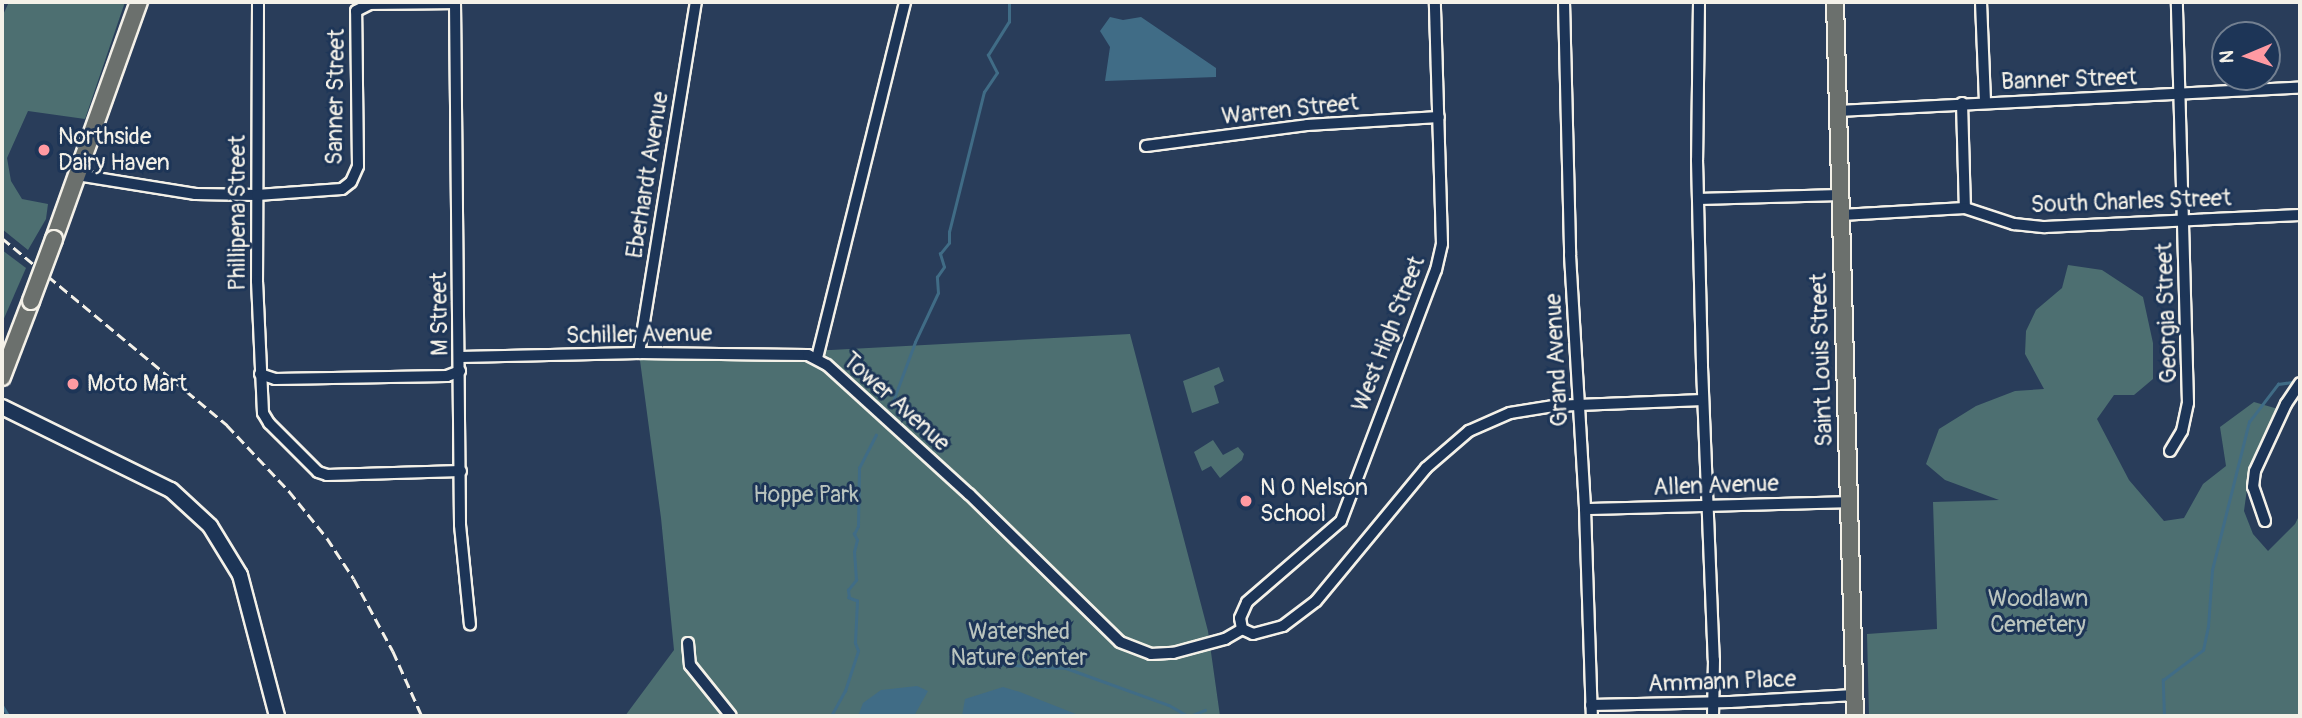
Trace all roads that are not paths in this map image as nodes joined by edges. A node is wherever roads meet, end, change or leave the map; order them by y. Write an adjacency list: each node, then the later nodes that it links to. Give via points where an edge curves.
1 (139, 2): 19 (main road)
2 (258, 2): 20 (street, Phillipena Street)
3 (696, 2): 27 (street, Eberhardt Avenue)
4 (905, 2): 29 (street, Tower Avenue)
5 (1435, 2): 17 (street, West High Street)
6 (1564, 2): 35 (street, Grand Avenue)
7 (1699, 2): 22 (street)
8 (1835, 2): 16 (main road, Saint Louis Street)
9 (1982, 2): 14 (street)
10 (2177, 2): 13 (street, Georgia Street)
11 (455, 3): 20 (street, Sanner Street, via 359,7 358,166 348,187); 28 (street, M Street)
12 (2300, 88): 13 (street, Banner Street)
13 (2180, 94): 14 (street, Banner Street); 26 (street, Georgia Street)
14 (1985, 102): 15 (street, Banner Street)
15 (1962, 103): 16 (street, Banner Street); 23 (street)
16 (1839, 111): 21 (main road, Saint Louis Street)
17 (1439, 117): 18 (street, Warren Street, via 1307,125); 44 (street, West High Street, via 1440,258 1346,511 1333,530 1247,602 1240,618)
18 (1146, 146)
19 (77, 175): 20 (street, via 195,194); 32 (main road, bridge)
20 (257, 195): 31 (street, Phillipena Street)
21 (1840, 195): 22 (street); 24 (main road, Saint Louis Street)
22 (1698, 199): 34 (street)
23 (1965, 208): 24 (street, South Charles Street); 26 (street, South Charles Street, via 2027,226)
24 (1841, 215): 39 (main road, Saint Louis Street)
25 (2300, 215): 26 (street, South Charles Street)
26 (2183, 221): 37 (street, Georgia Street, via 2188,404 2182,431)
27 (639, 354): 28 (street, Schiller Avenue); 29 (street, Schiller Avenue, via 797,353)
28 (460, 357): 30 (street, M Street)
29 (817, 359): 44 (street, Tower Avenue, via 969,494 1120,642 1151,654 1173,653 1225,639)
30 (460, 371): 31 (street, via 447,376 275,379); 38 (street, M Street)
31 (260, 374): 38 (street, Phillipena Street, via 261,402 269,423 318,472)
32 (2, 377)
33 (2300, 383): 42 (street, via 2255,471 2253,487)
34 (1703, 400): 35 (street); 40 (street)
35 (1579, 405): 41 (street, Grand Avenue); 44 (street, via 1521,411 1469,430 1426,468 1316,601 1283,626 1253,634)
36 (2, 407): 49 (street, via 171,490 210,526 240,575)
37 (2170, 451)
38 (461, 471): 43 (street, M Street, via 460,525)
39 (1849, 502): 40 (street, Allen Avenue); 46 (main road, Saint Louis Street)
40 (1709, 506): 41 (street, Allen Avenue); 47 (street)
41 (1585, 509): 48 (street, Grand Avenue)
42 (2265, 521)
43 (470, 625)
44 (1242, 629)
45 (688, 643): 50 (street, via 690,665)
46 (1854, 695): 47 (street, Ammann Place); 53 (main road, Saint Louis Street)
47 (1714, 703): 48 (street, Ammann Place); 52 (street)
48 (1591, 705): 51 (street, Grand Avenue)
49 (277, 716)
50 (732, 716)
51 (1592, 716)
52 (1713, 716)
53 (1855, 716)

